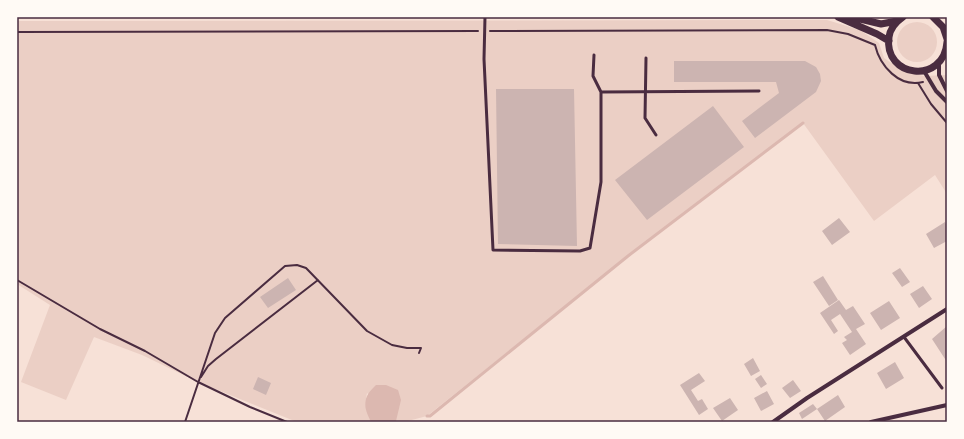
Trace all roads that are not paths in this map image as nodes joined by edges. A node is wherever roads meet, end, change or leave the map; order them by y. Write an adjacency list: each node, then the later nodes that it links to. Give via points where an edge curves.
1 (485, 17): 15 (lane, via 484,58 492,250 580,251 590,248 601,182)
2 (838, 17): 7 (street)
3 (852, 17): 5 (street, via 881,24)
4 (933, 17): 6 (street)
5 (900, 19): 7 (street)
6 (945, 27): 8 (street)
7 (888, 41): 12 (street, via 892,57 901,66 908,70)
8 (947, 41): 11 (street, via 947,48)
9 (594, 55): 15 (lane, via 593,76)
10 (646, 58): 16 (lane)
11 (939, 63): 12 (street); 14 (street, via 939,76)
12 (924, 71): 17 (street, via 936,91)
13 (759, 91): 16 (lane)
14 (947, 91)
15 (601, 92): 16 (lane)
16 (645, 92): 18 (lane, via 645,118)
17 (947, 102)
18 (656, 135)
19 (947, 309): 20 (street)
20 (904, 336): 21 (lane); 23 (street)
21 (942, 388)
22 (947, 405): 24 (street)
23 (773, 422)
24 (871, 422)

